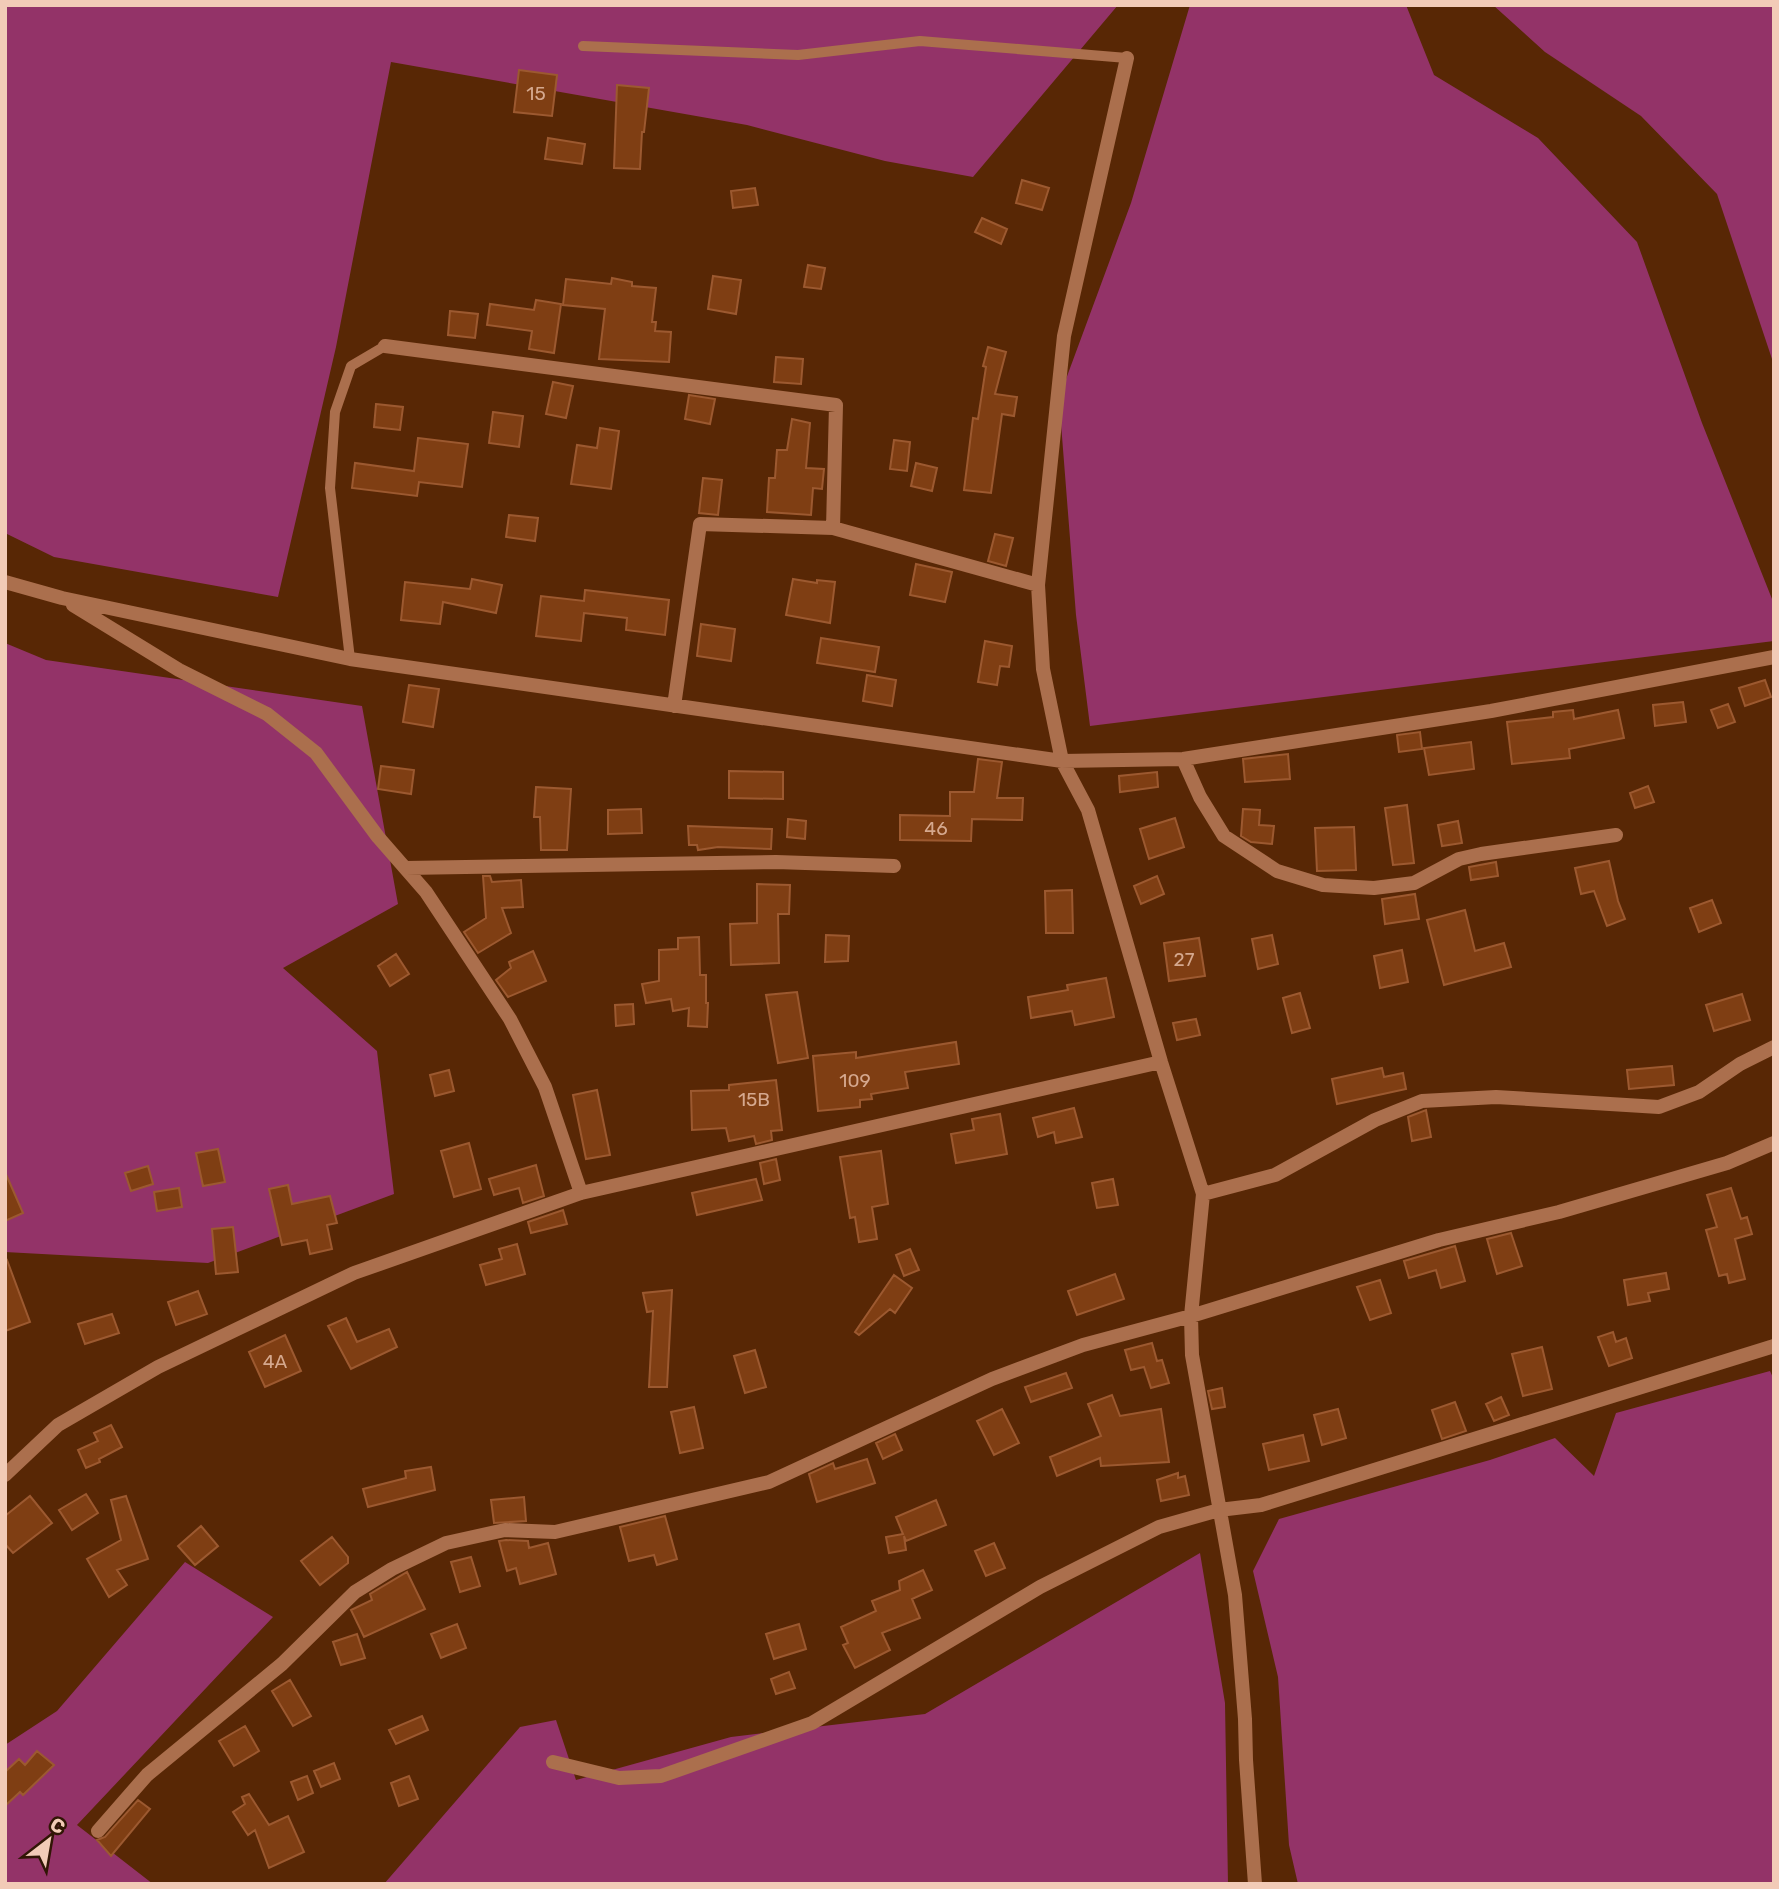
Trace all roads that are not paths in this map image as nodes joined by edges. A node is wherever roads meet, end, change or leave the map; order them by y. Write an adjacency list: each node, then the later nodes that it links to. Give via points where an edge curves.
1 (583, 46): 2 (lane, via 798,55 920,41)
2 (1126, 58): 6 (street, via 1064,336)
3 (385, 345): 4 (street, via 836,405); 9 (lane, via 351,366 335,412 330,488)
4 (833, 528): 6 (street); 10 (street, via 700,524)
5 (5, 582): 7 (street)
6 (1038, 585): 12 (street, via 1044,669)
7 (62, 598): 9 (street); 15 (street, via 179,670 267,714 316,753)
8 (1774, 657): 11 (street, via 1491,711)
9 (350, 659): 10 (street)
10 (674, 706): 12 (street)
11 (1183, 759): 12 (street); 13 (street, via 1224,836 1277,872 1323,885 1374,888 1414,883 1459,859)
12 (1062, 761): 17 (street, via 1088,810)
13 (1616, 835)
14 (894, 866): 15 (street, via 776,862)
15 (405, 868): 19 (street, via 426,892 510,1019 545,1087)
16 (1774, 1047): 20 (street, via 1699,1092 1659,1107 1496,1097 1422,1101 1375,1120 1275,1175)
17 (1161, 1062): 19 (street); 20 (street)
18 (1774, 1143): 21 (street, via 1714,1167 1559,1212 1439,1240)
19 (581, 1193): 23 (street, via 354,1273 158,1367 58,1425)
20 (1203, 1194): 21 (street)
21 (1191, 1316): 24 (street, via 1192,1354); 26 (street, via 1083,1345 992,1379 769,1482 555,1532 505,1530 446,1543 355,1592 282,1664 147,1774)
22 (1774, 1346): 24 (street, via 1261,1505)
23 (5, 1475)
24 (1219, 1510): 25 (street, via 1159,1527 1040,1587 812,1723 661,1776 620,1778); 27 (street, via 1235,1595)
25 (553, 1762)
26 (98, 1831)
27 (1255, 1884)

